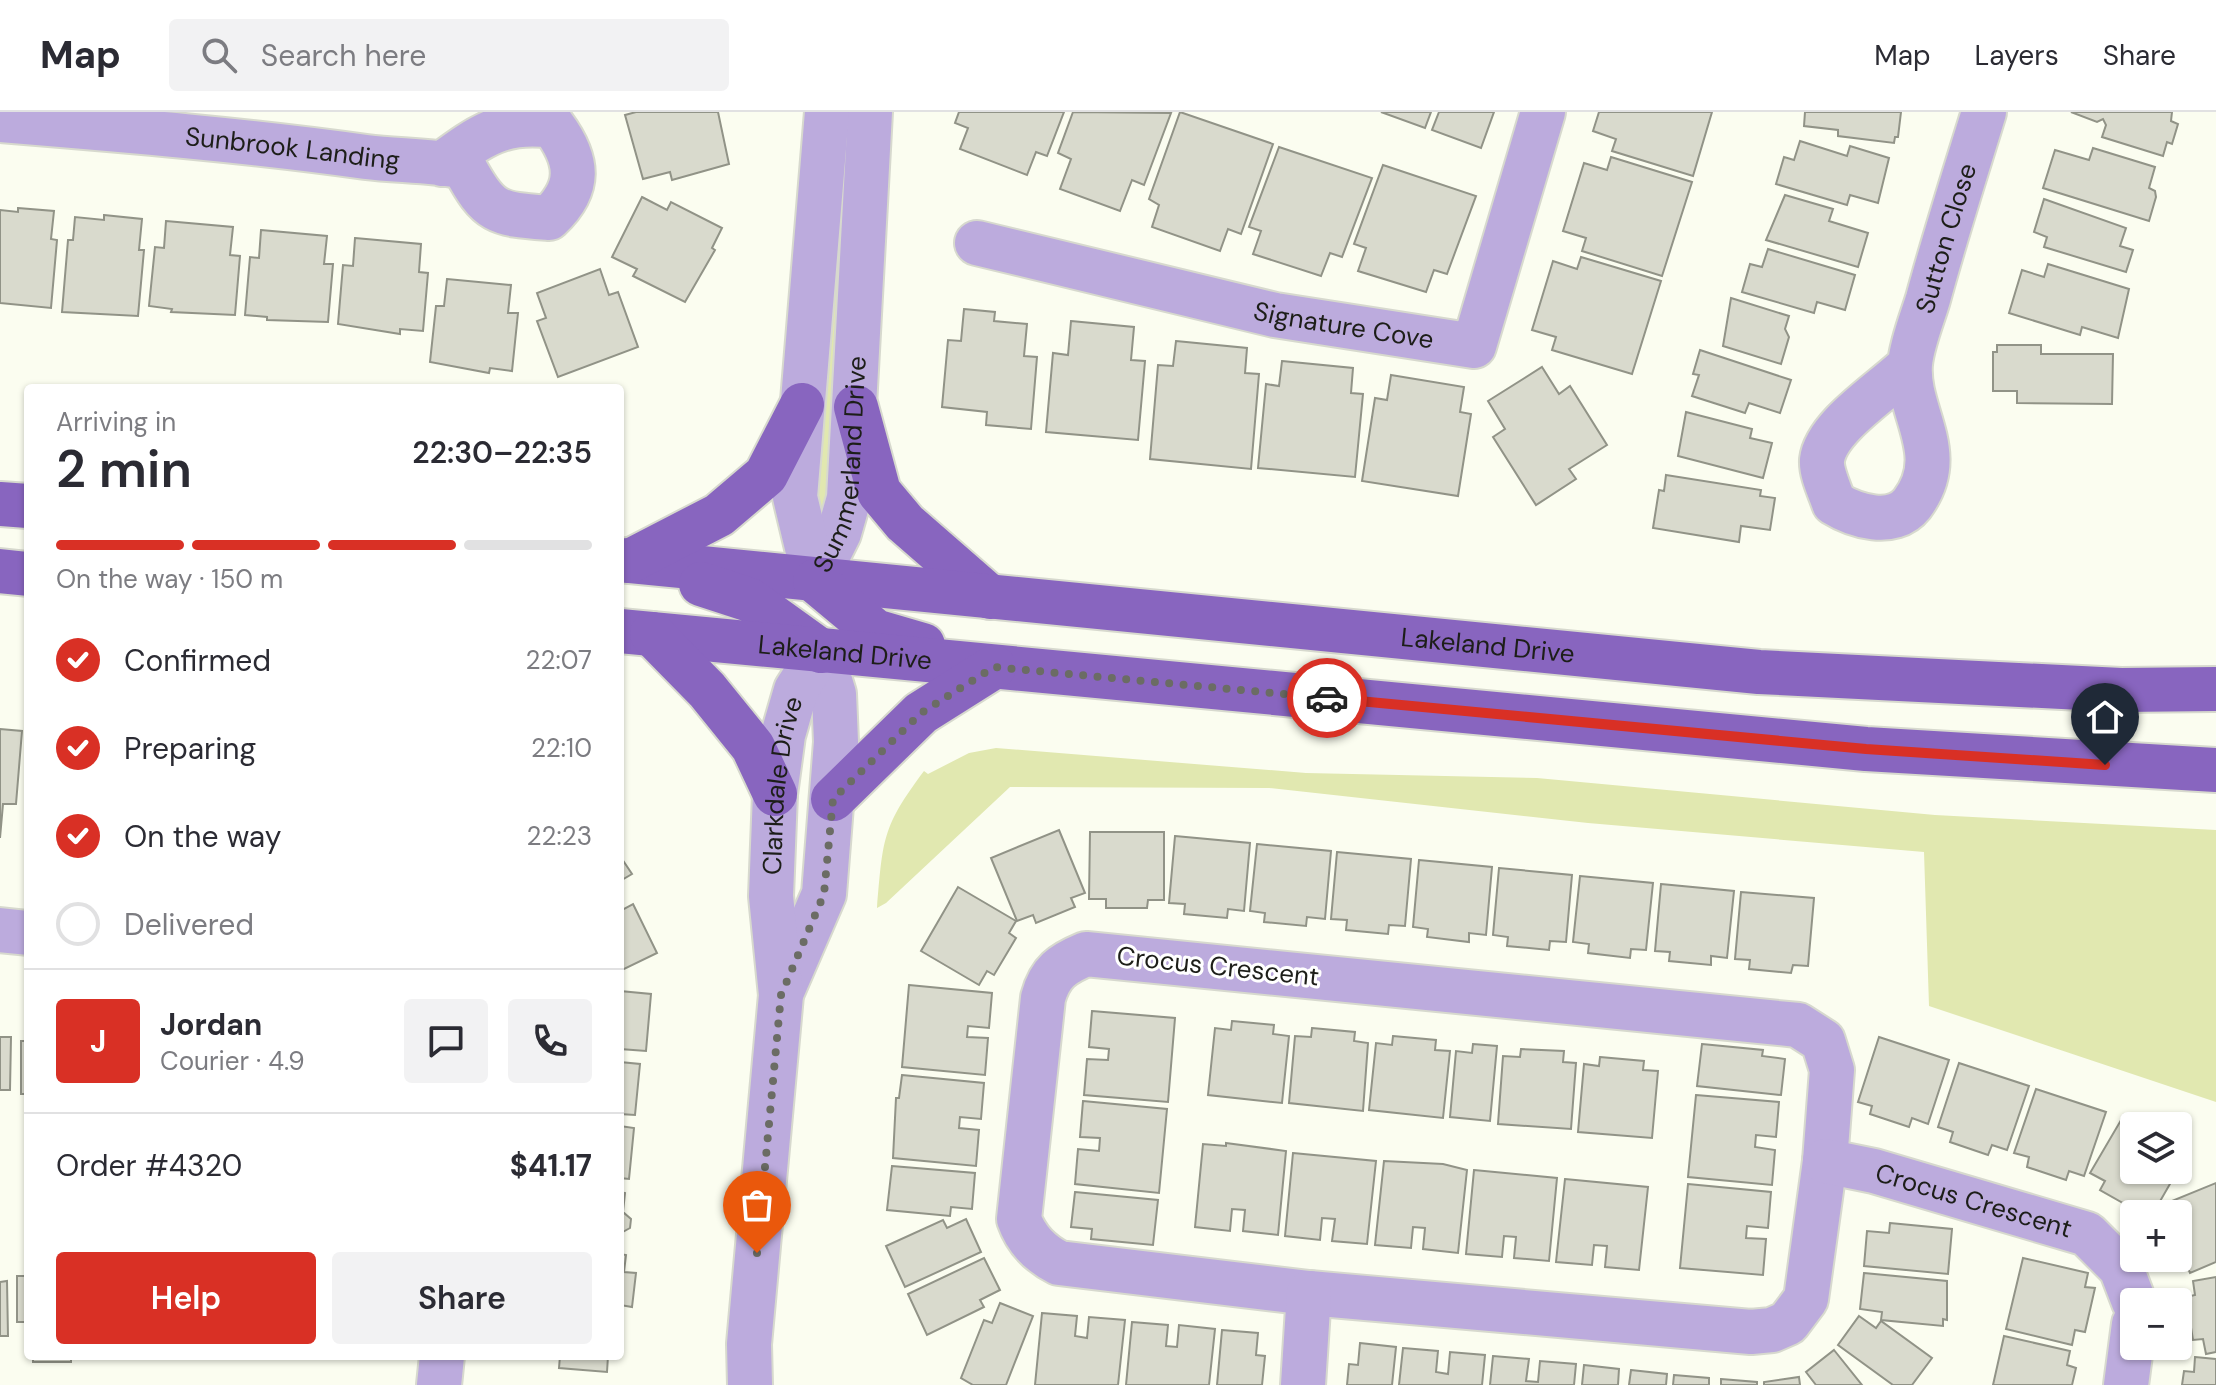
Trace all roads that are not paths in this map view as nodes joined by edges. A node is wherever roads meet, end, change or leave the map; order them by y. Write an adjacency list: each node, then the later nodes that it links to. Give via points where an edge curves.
1 (827, 112): 10 (street, Summerland Drive)
2 (870, 112): 11 (street, Summerland Drive)
3 (1543, 112): 8 (street, Signature Cove, via 1474,346 1275,315)
4 (1984, 112): 9 (street, Sutton Close)
5 (0, 120): 6 (street, Sunbrook Landing)
6 (109, 120): 7 (street, Sunbrook Landing)
7 (442, 164)
8 (977, 243)
9 (1910, 365)
10 (802, 405): 14 (main road, via 766,475 719,515); 17 (street, Summerland Drive, via 795,497)
11 (856, 407): 17 (street, Summerland Drive, via 849,498 839,533); 18 (main road, via 879,492 905,523)
12 (0, 504): 13 (main road)
13 (24, 506)
14 (625, 560): 17 (main road, Lakeland Drive); 19 (main road)
15 (0, 571): 16 (main road)
16 (24, 574)
17 (815, 581): 18 (main road, Lakeland Drive); 19 (main road); 20 (main road)
18 (990, 597): 20 (main road); 24 (main road, Lakeland Drive, via 1759,672 2121,690)
19 (750, 600): 21 (main road); 22 (main road)
20 (875, 631): 22 (main road); 23 (main road)
21 (636, 633): 22 (main road, Lakeland Drive); 26 (main road, via 707,690 753,747)
22 (821, 651): 23 (main road, Lakeland Drive); 26 (street, Clarkdale Drive, via 796,690); 27 (street, Clarkdale Drive, via 834,694)
23 (994, 667): 25 (main road, Lakeland Drive, via 1866,749); 27 (main road, via 921,713)
24 (2216, 689)
25 (2216, 770)
26 (775, 794): 30 (street, Clarkdale Drive, via 771,896)
27 (833, 799): 30 (street, Clarkdale Drive, via 824,894)
28 (0, 930): 29 (street)
29 (24, 933)
30 (781, 995): 37 (street, Clarkdale Drive, via 749,1344)
31 (1825, 1161): 32 (street, Crocus Crescent, via 2087,1234 2121,1268); 33 (street, Crocus Crescent, via 1806,1299 1788,1323 1772,1330); 33 (street, Crocus Crescent, via 1832,1070 1823,1041 1798,1025 1120,956 1086,954 1067,962 1049,977 1043,998 1019,1219 1024,1233 1045,1257 1059,1263)
32 (2129, 1288)
33 (1309, 1293): 38 (street)
34 (442, 1360): 36 (street)
35 (2129, 1360): 39 (street)
36 (439, 1385)
37 (750, 1385)
38 (1303, 1385)
39 (2126, 1385)

